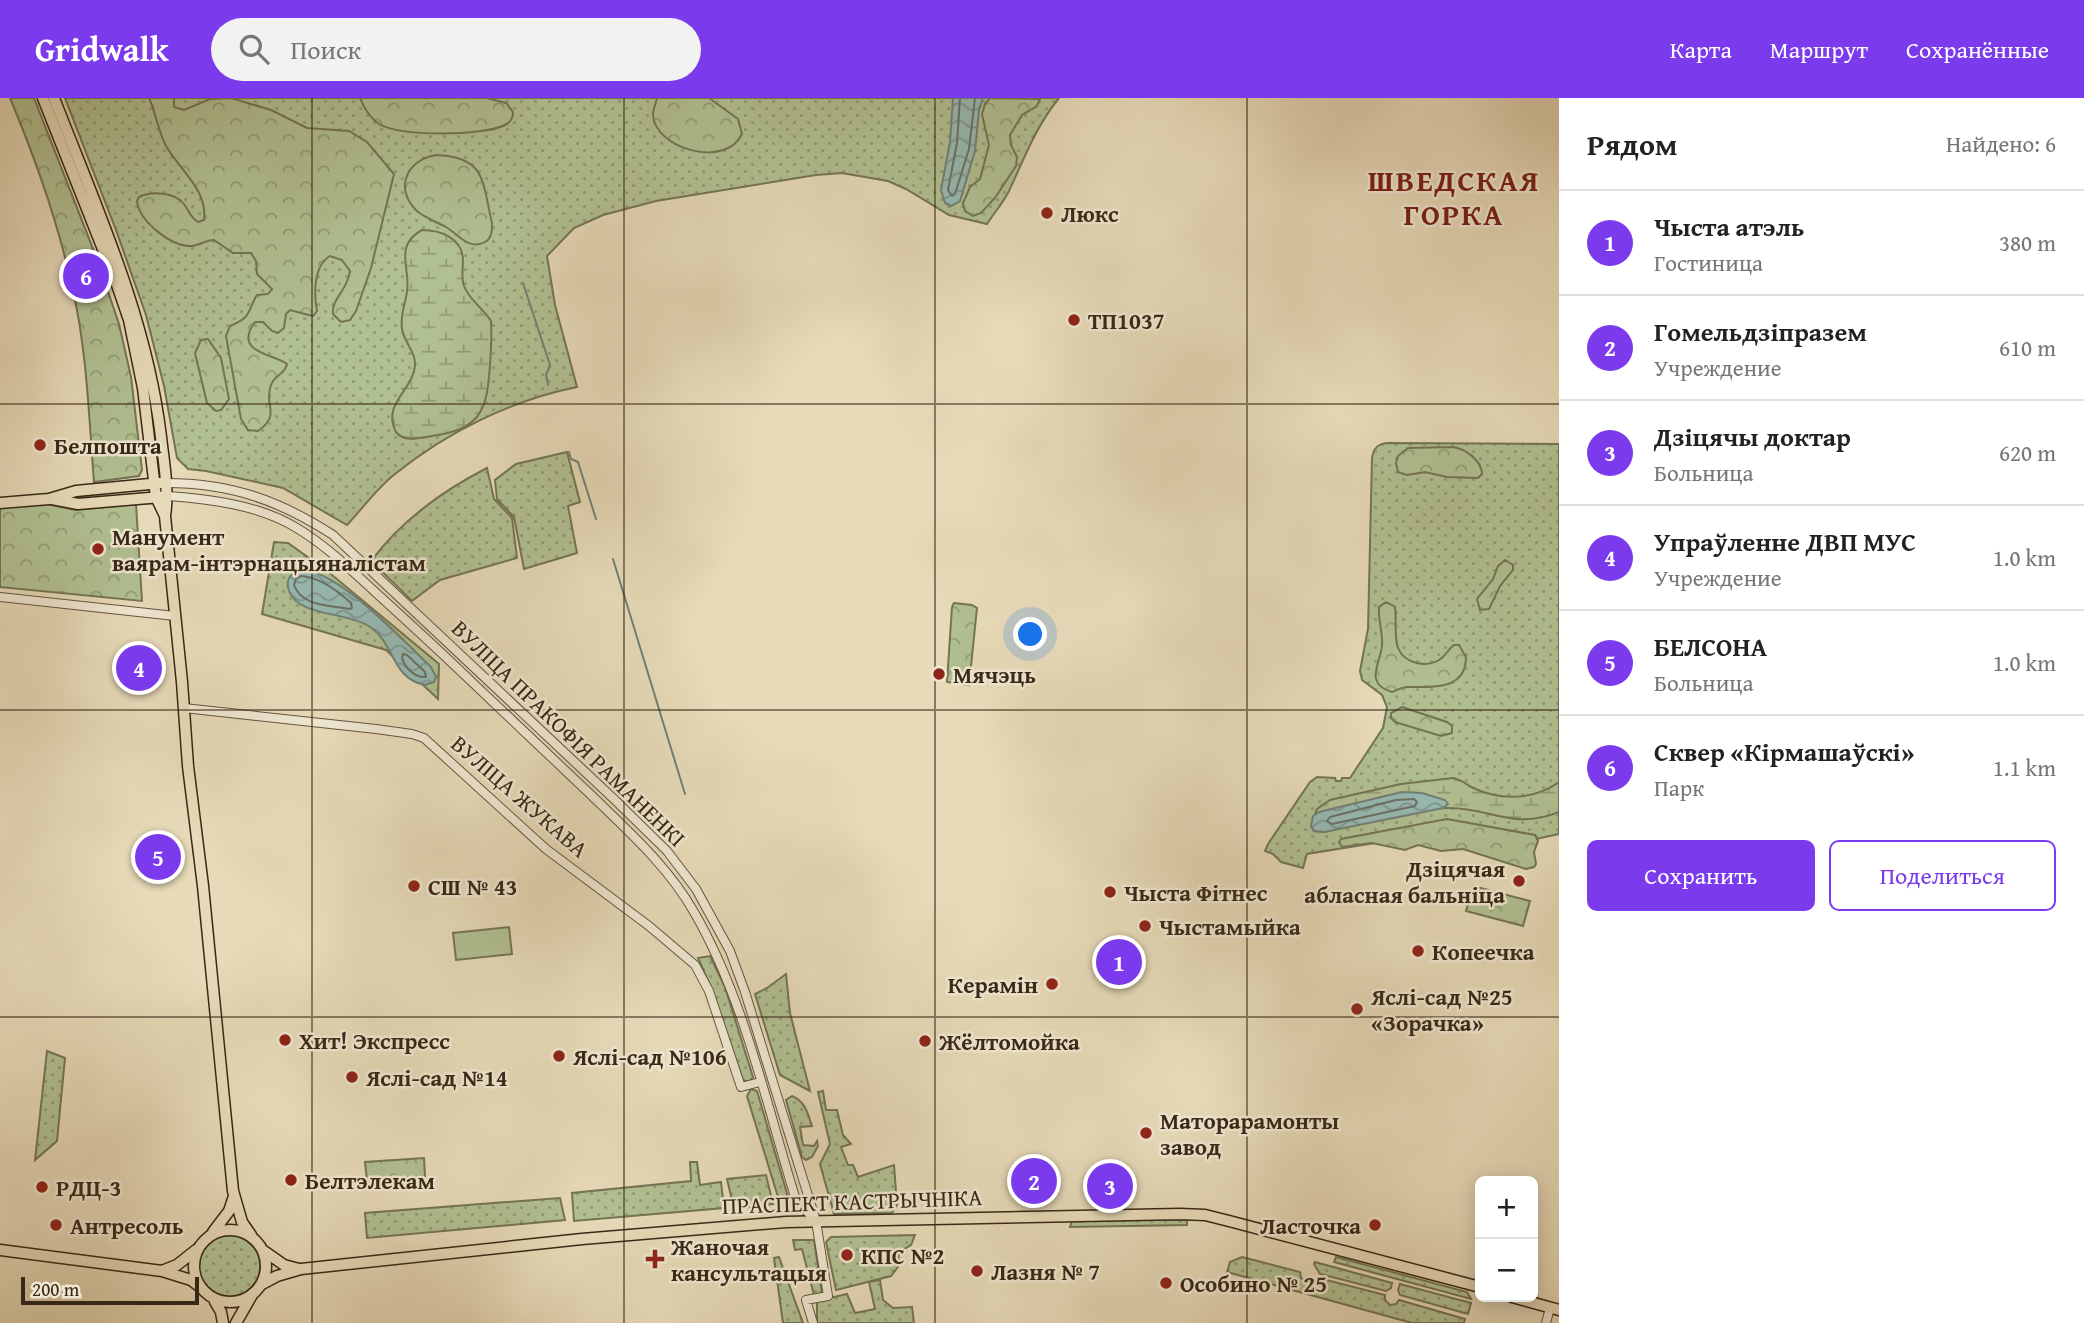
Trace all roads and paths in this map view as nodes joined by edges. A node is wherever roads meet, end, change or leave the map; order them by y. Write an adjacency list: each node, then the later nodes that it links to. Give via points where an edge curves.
1 (43, 98): 3 (main road, via 129,320)
2 (54, 98): 3 (main road, via 137,317 156,392)
3 (160, 483): 4 (main road); 5 (main road, via 76,491); 9 (street, ВУЛІЦА ПРАКОФІЯ РАМАНЕНКІ, via 200,484 261,497 310,520 358,557)
4 (162, 497): 5 (main road, via 78,504); 8 (main road); 11 (street, ВУЛІЦА ПРАКОФІЯ РАМАНЕНКІ, via 207,500 293,525 348,567)
5 (49, 499): 6 (main road)
6 (0, 503)
7 (0, 597): 8 (street)
8 (175, 616): 10 (main road)
9 (508, 697): 11 (street, via 499,698); 12 (street, ВУЛІЦА ПРАКОФІЯ РАМАНЕНКІ, via 667,852 696,889)
10 (184, 708): 16 (street, ВУЛІЦА ЖУКАВА, via 424,738 546,849 695,965 709,991 741,1087); 17 (main road)
11 (499, 708): 13 (street, ВУЛІЦА ПРАКОФІЯ РАМАНЕНКІ, via 665,872)
12 (730, 951): 13 (street, via 726,959); 14 (street, ВУЛІЦА ПРАКОФІЯ РАМАНЕНКІ)
13 (717, 955): 15 (street, ВУЛІЦА ПРАКОФІЯ РАМАНЕНКІ)
14 (762, 1048): 15 (street, via 755,1045); 19 (street, ВУЛІЦА ПРАКОФІЯ РАМАНЕНКІ)
15 (750, 1050): 16 (street, ВУЛІЦА ПРАКОФІЯ РАМАНЕНКІ)
16 (760, 1082): 18 (street, ВУЛІЦА ПРАКОФІЯ РАМАНЕНКІ)
17 (234, 1196): 21 (main road); 22 (main road)
18 (796, 1200): 19 (street, ВУЛІЦА ПРАКОФІЯ РАМАНЕНКІ); 20 (street)
19 (816, 1221): 20 (main road, ПРАСПЕКТ КАСТРЫЧНІКА); 30 (main road, ПРАСПЕКТ КАСТРЫЧНІКА, via 1205,1215); 37 (street, via 828,1296 806,1300)
20 (789, 1222): 26 (main road, ПРАСПЕКТ КАСТРЫЧНІКА)
21 (212, 1233): 22 (main road, via 225,1229); 23 (main road)
22 (251, 1235): 25 (main road)
23 (198, 1248): 27 (main road); 29 (main road, via 194,1273)
24 (0, 1250): 27 (main road)
25 (263, 1250): 26 (main road, via 284,1265); 28 (main road, via 266,1273)
26 (301, 1269): 28 (main road, ПРАСПЕКТ КАСТРЫЧНІКА)
27 (162, 1271): 29 (main road)
28 (262, 1284): 31 (main road)
29 (199, 1286): 32 (main road)
30 (1475, 1286)
31 (252, 1295): 32 (main road, via 240,1301); 36 (main road)
32 (213, 1298): 35 (main road)
33 (1530, 1302): 34 (main road)
34 (1554, 1309): 38 (street)
35 (223, 1323)
36 (236, 1323)
37 (813, 1323)
38 (1546, 1323)

